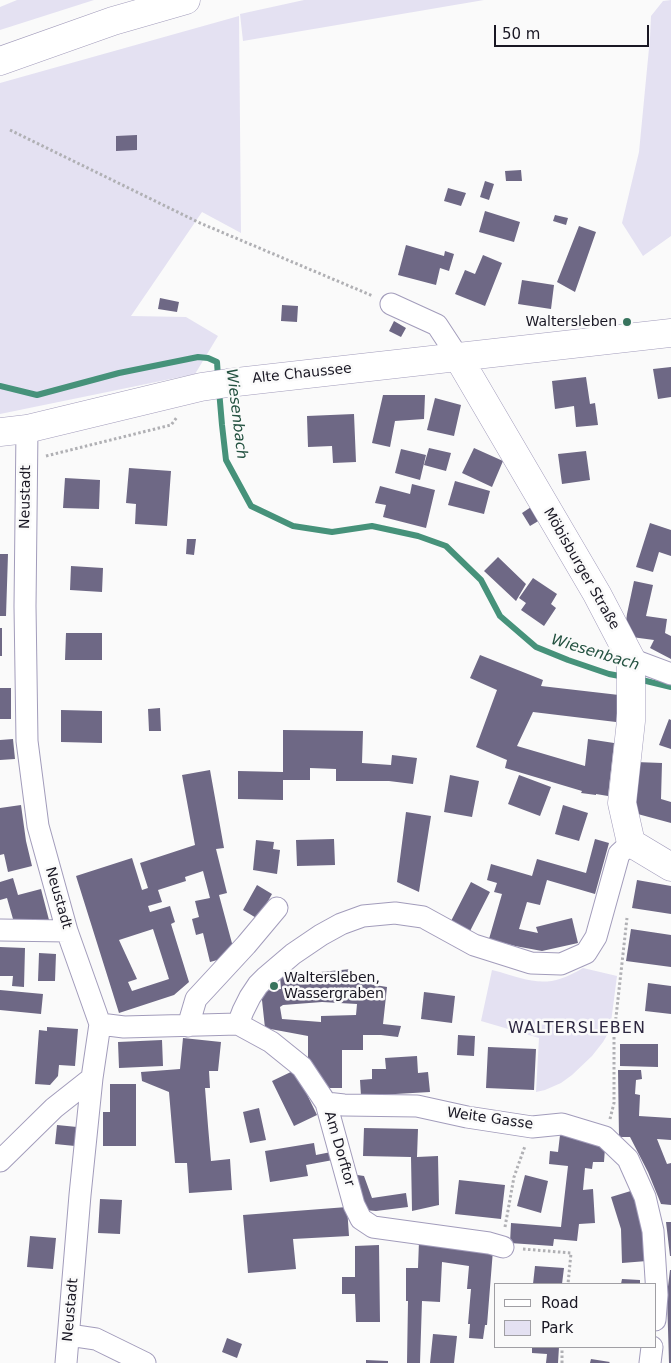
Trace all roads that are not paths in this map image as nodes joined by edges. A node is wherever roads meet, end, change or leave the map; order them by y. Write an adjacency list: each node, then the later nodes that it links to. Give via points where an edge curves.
1 (186, 0): 2 (street)
2 (0, 61)
3 (391, 304): 5 (street, via 437,325)
4 (671, 334): 5 (street, Alte Chaussee)
5 (458, 357): 6 (street, Alte Chaussee, via 201,387); 8 (street, Möbisburger Straße, via 597,594)
6 (27, 429): 7 (street, Alte Chaussee); 14 (street, Neustadt, via 27,741 38,826)
7 (0, 432)
8 (631, 664): 9 (street); 10 (street, Möbisburger Straße, via 631,721 622,803)
9 (671, 674)
10 (631, 843): 11 (street); 16 (street, via 619,854 596,937 586,953 561,964 532,963 474,945 423,917 395,913 363,916 322,935 266,977 250,997)
11 (671, 867)
12 (277, 908): 17 (street, via 196,999)
13 (0, 930): 14 (street)
14 (67, 931): 15 (street, Neustadt)
15 (100, 1024): 17 (street); 18 (street, Neustadt)
16 (238, 1024): 17 (street); 19 (street, Am Dorftor, via 271,1042 302,1067)
17 (188, 1026)
18 (92, 1078): 20 (street, via 54,1108); 23 (street, Neustadt)
19 (326, 1103): 21 (street, Am Dorftor, via 354,1205 361,1219 372,1227); 22 (street, Weite Gasse, via 417,1106 532,1127 562,1124 605,1138 628,1160 645,1197 653,1232)
20 (0, 1161)
21 (503, 1247)
22 (656, 1308)
23 (69, 1335): 25 (street, Neustadt); 26 (street, via 96,1339)
24 (652, 1348): 27 (street)
25 (66, 1363)
26 (145, 1363)
27 (650, 1363)

